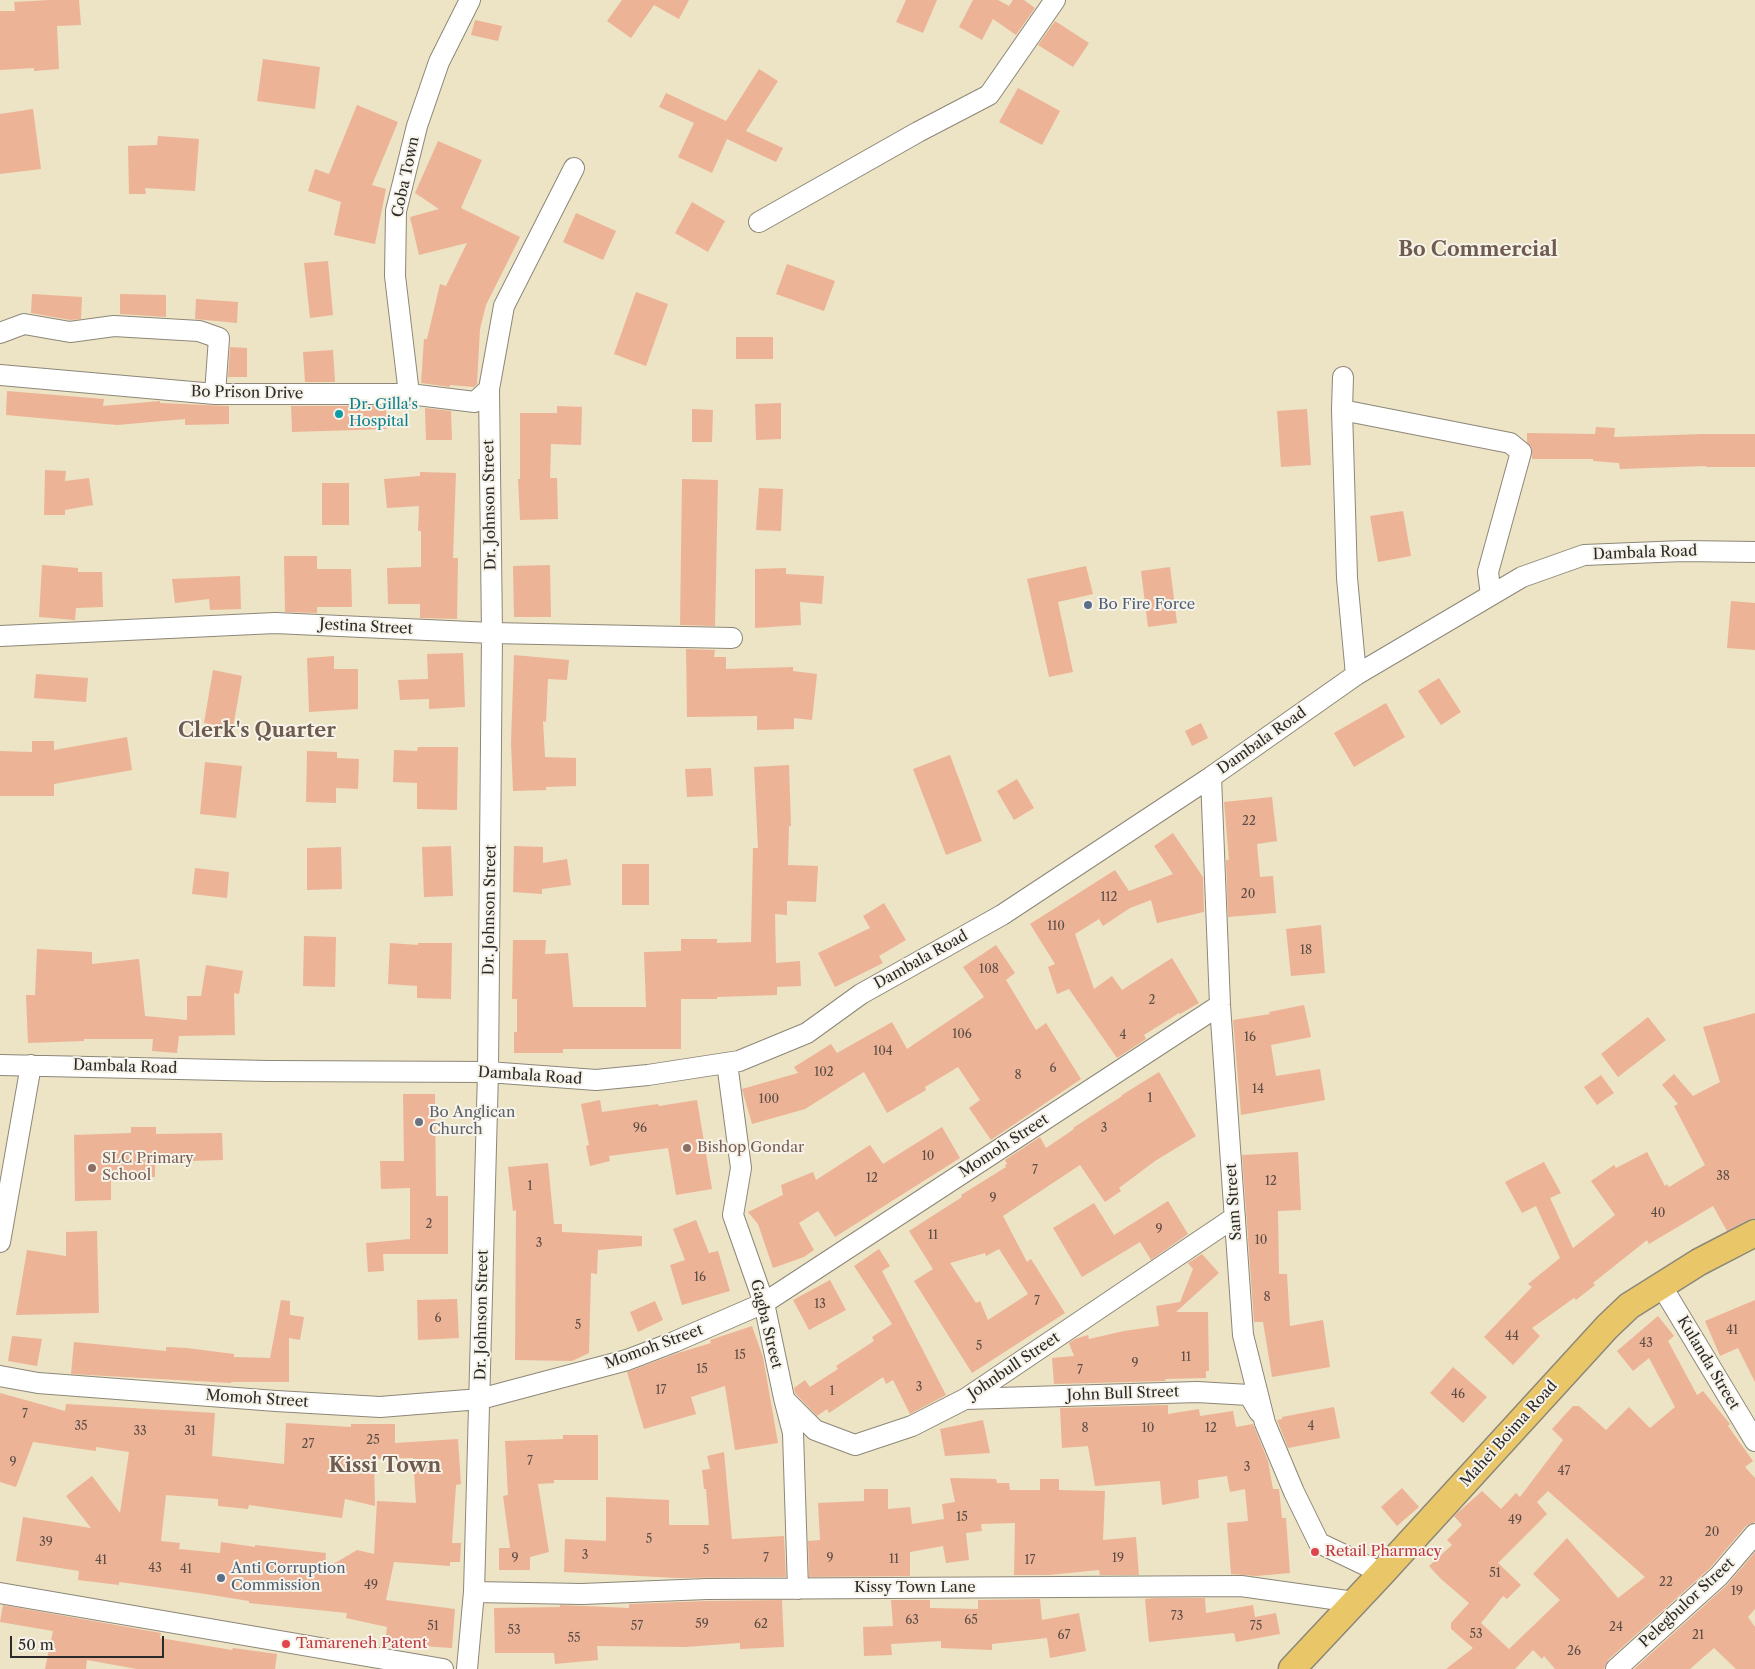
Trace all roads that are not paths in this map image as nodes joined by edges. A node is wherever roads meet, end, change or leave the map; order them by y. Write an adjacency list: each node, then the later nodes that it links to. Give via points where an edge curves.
1 (470, 0): 10 (street, Coba Town, via 439,62 417,126 396,211 395,276)
2 (1055, 0): 4 (street, via 989,95)
3 (574, 168): 8 (street, Dr. Johnson Street, via 504,306)
4 (759, 222)
5 (0, 333): 9 (street, via 24,324 70,332 114,326 199,331 219,338)
6 (0, 375): 9 (street, Bo Prison Drive)
7 (1343, 376): 11 (street)
8 (489, 389): 10 (street, Bo Prison Drive, via 475,402); 14 (street, Dr. Johnson Street)
9 (215, 394): 10 (street, Bo Prison Drive)
10 (410, 394)
11 (1342, 410): 13 (street, via 1510,443 1521,452 1488,572); 17 (street, via 1346,578)
12 (1755, 552): 13 (street, Dambala Road, via 1584,555 1522,577)
13 (1491, 595): 17 (street, Dambala Road)
14 (492, 633): 15 (street, Jestina Street, via 275,623); 16 (street, Jestina Street); 23 (street, Dr. Johnson Street)
15 (0, 636)
16 (732, 638)
17 (1356, 675): 18 (street, Dambala Road)
18 (1211, 777): 19 (street, Sam Street); 20 (street, Dambala Road, via 1002,915 861,994 807,1033)
19 (1220, 1005): 24 (street, Sam Street); 28 (street, Momoh Street)
20 (727, 1063): 23 (street, Dambala Road, via 596,1080); 28 (street, Gagba Street, via 741,1168 733,1215)
21 (0, 1065): 22 (street, Dambala Road)
22 (31, 1065): 23 (street, Dambala Road); 26 (street)
23 (488, 1072): 32 (street, Dr. Johnson Street)
24 (1235, 1217): 31 (street, Johnbull Street); 33 (street, Sam Street, via 1243,1335)
25 (1755, 1233): 27 (main road, Mahei Boima Road)
26 (0, 1242)
27 (1661, 1284): 34 (street, Kulanda Street); 36 (main road, Mahei Boima Road, via 1629,1306 1607,1327)
28 (764, 1303): 30 (street, Gagba Street); 32 (street, Momoh Street, via 626,1360)
29 (0, 1376): 32 (street, Momoh Street, via 38,1383 380,1407)
30 (784, 1398): 31 (street, Johnbull Street, via 815,1430 855,1445 912,1426); 37 (street, Gagba Street, via 793,1433)
31 (965, 1399): 33 (street, John Bull Street, via 1160,1392 1249,1395)
32 (480, 1400): 38 (street, Dr. Johnson Street)
33 (1265, 1423): 36 (street, Sam Street, via 1319,1544)
34 (1755, 1442)
35 (1755, 1534): 44 (street, Pelegbulor Street, via 1719,1576)
36 (1382, 1573): 40 (main road, Mahei Boima Road)
37 (798, 1589): 38 (street, Kissy Town Lane, via 582,1594); 40 (street, Kissy Town Lane, via 1241,1586)
38 (474, 1592): 42 (street, Dr. Johnson Street)
39 (0, 1593): 41 (street)
40 (1354, 1602): 43 (main road, Mahei Boima Road)
41 (443, 1669)
42 (467, 1669)
43 (1292, 1669)
44 (1616, 1669)

